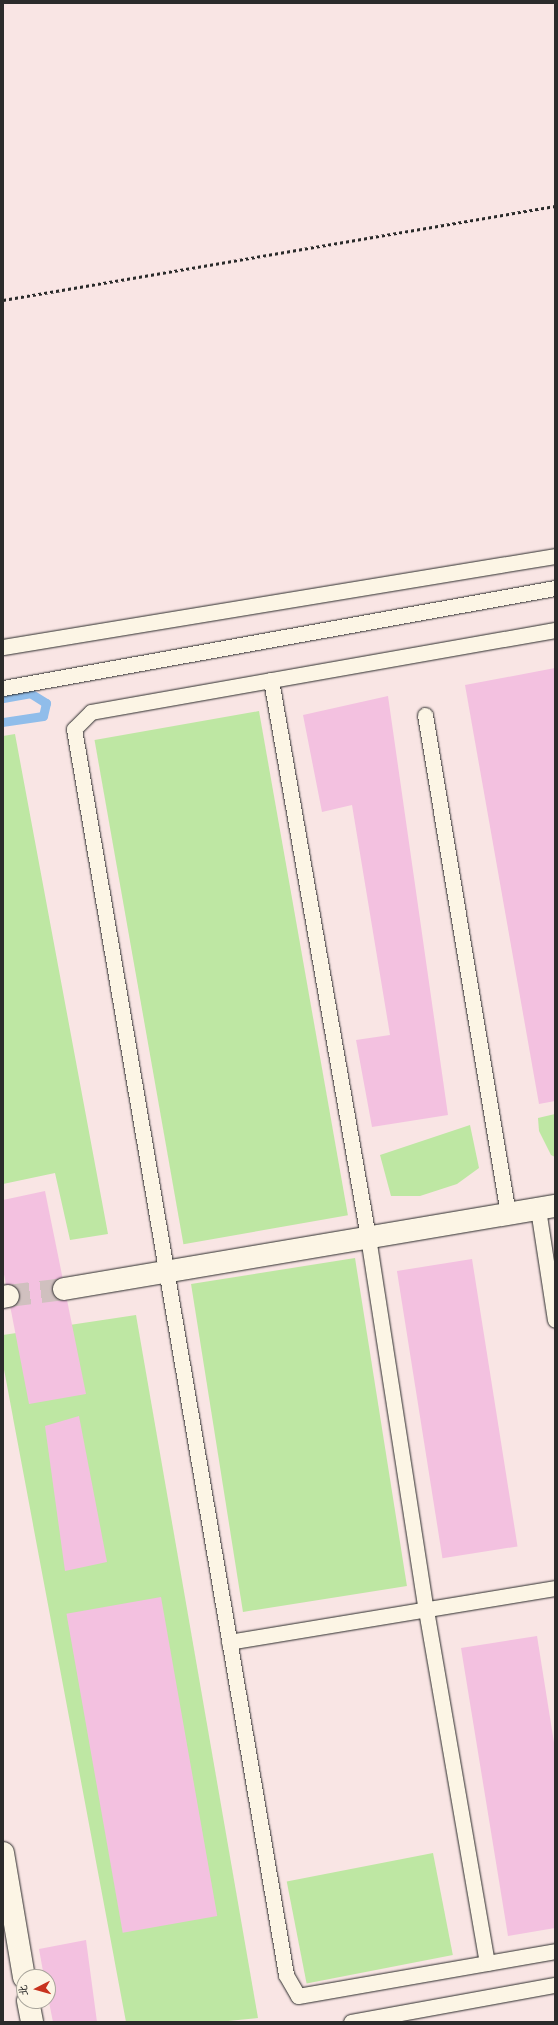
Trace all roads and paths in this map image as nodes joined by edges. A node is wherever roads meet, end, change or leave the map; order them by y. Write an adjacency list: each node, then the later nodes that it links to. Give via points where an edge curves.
1 (555, 206): 2 (path)
2 (3, 300)
3 (555, 556): 6 (lane)
4 (555, 588): 8 (lane)
5 (555, 630): 7 (lane)
6 (3, 647)
7 (271, 680): 12 (lane); 13 (lane, via 91,712 74,729)
8 (3, 688)
9 (425, 714): 11 (lane)
10 (546, 1207): 11 (street); 15 (lane)
11 (508, 1214): 12 (street)
12 (368, 1237): 13 (street); 17 (lane)
13 (166, 1271): 14 (street); 18 (lane)
14 (64, 1288)
15 (555, 1320)
16 (555, 1588): 17 (lane)
17 (426, 1610): 18 (lane); 21 (lane)
18 (229, 1642): 21 (lane, via 286,1975 298,1996)
19 (3, 1854): 22 (street)
20 (555, 1951): 21 (lane)
21 (487, 1963)
22 (23, 1969)
23 (555, 1985): 26 (lane)
24 (30, 2009): 25 (street)
25 (32, 2022)
26 (351, 2022)

